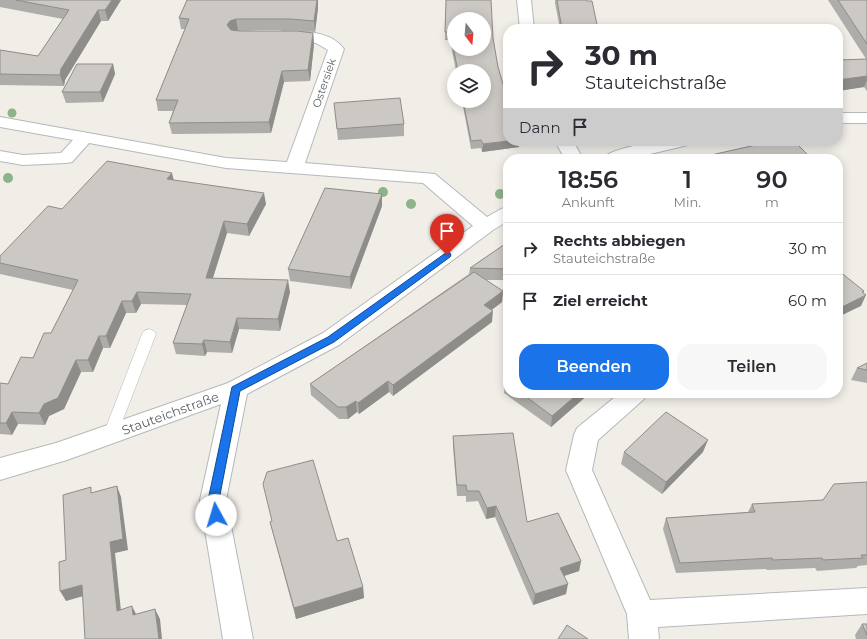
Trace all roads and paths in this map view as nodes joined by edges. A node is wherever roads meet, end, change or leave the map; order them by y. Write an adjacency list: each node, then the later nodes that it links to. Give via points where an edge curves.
1 (524, 0): 2 (street)
2 (526, 24)
3 (266, 36): 11 (street, Ostersiek, via 308,37 323,40 336,49)
4 (843, 118): 5 (street)
5 (867, 118)
6 (0, 122): 7 (street)
7 (86, 137): 10 (street, via 66,158 23,160); 11 (street, via 226,163)
8 (659, 146): 9 (street)
9 (626, 154)
10 (0, 156)
11 (294, 168): 13 (street, via 428,178)
12 (503, 216): 13 (street, Stauteichstraße)
13 (486, 226): 15 (street, Stauteichstraße, via 331,339)
14 (149, 334): 17 (lane)
15 (236, 389): 17 (street, Stauteichstraße); 21 (street, via 213,500)
16 (630, 398): 20 (street, via 586,435 579,470)
17 (110, 435): 18 (street, Stauteichstraße)
18 (0, 469)
19 (867, 601): 20 (street)
20 (643, 626)
21 (238, 639)

